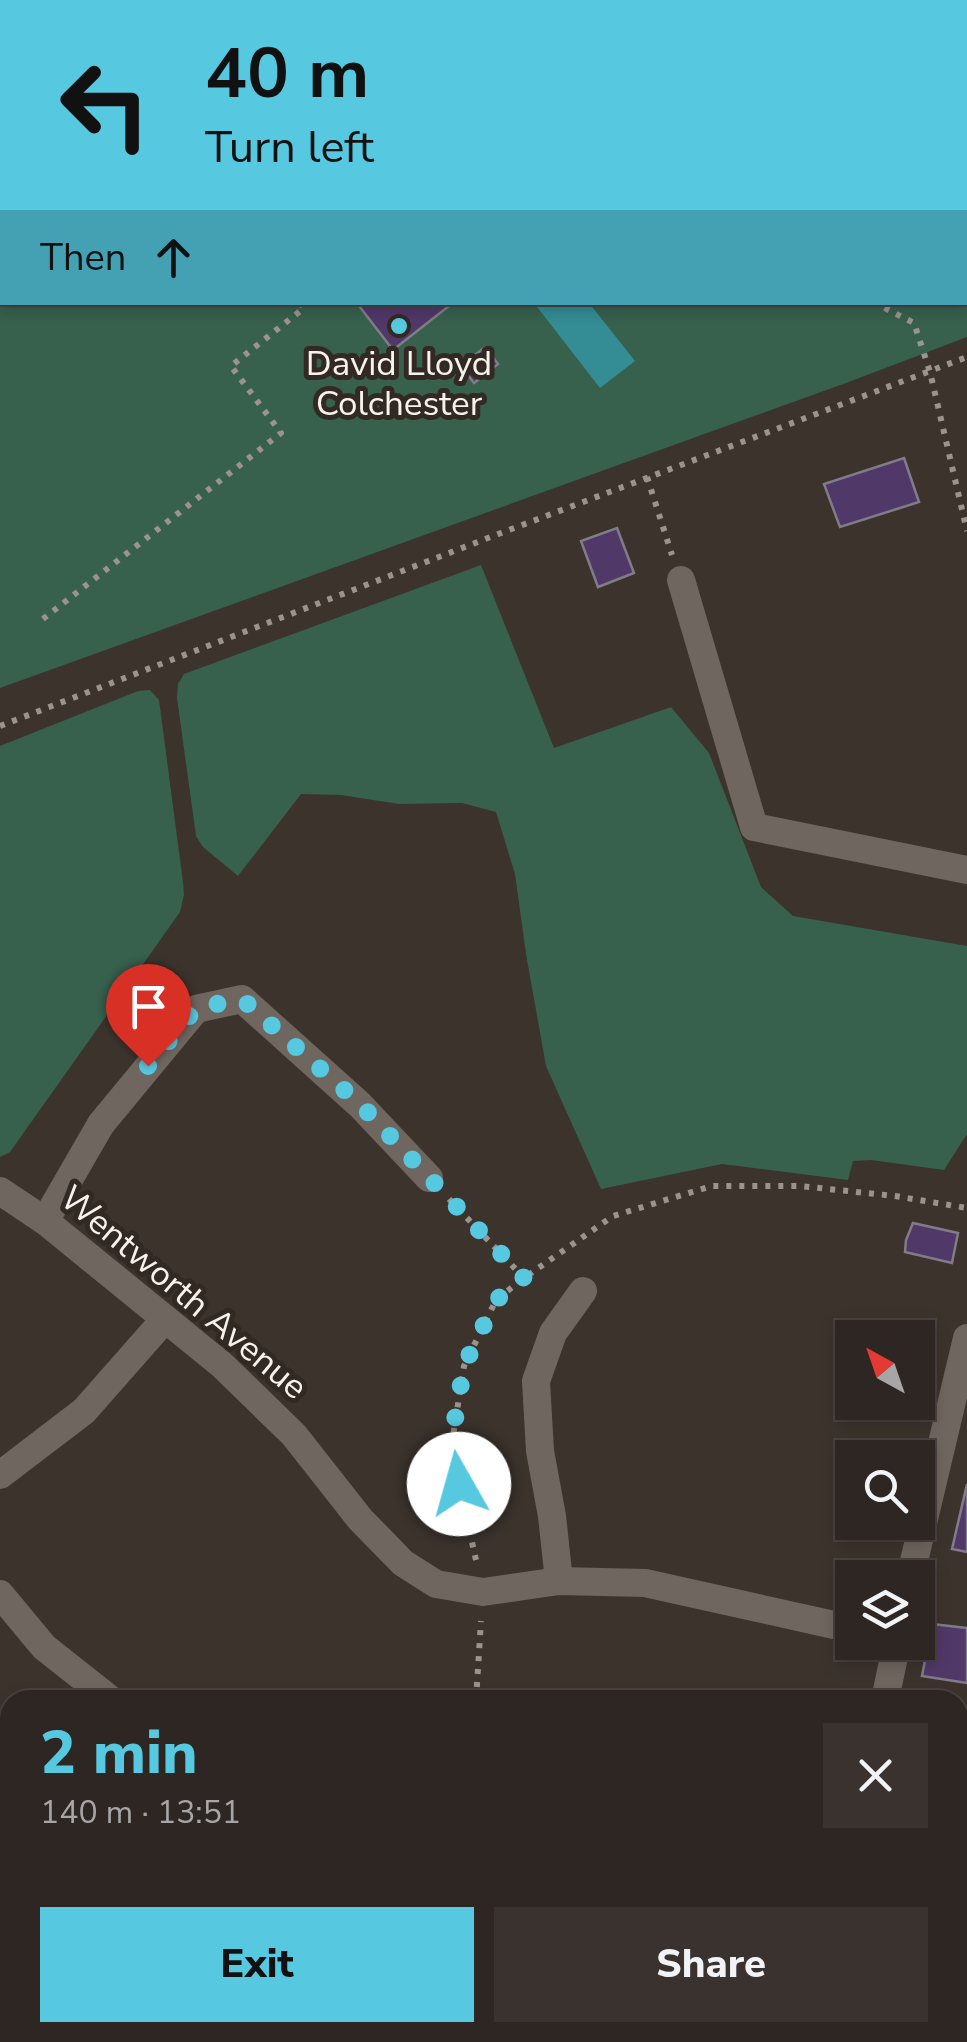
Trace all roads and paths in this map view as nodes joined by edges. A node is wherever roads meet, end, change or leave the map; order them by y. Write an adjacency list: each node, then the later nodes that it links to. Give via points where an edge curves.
1 (302, 305): 8 (path, via 231,366 280,433)
2 (879, 305): 4 (path, via 914,323)
3 (967, 356): 4 (path)
4 (930, 372): 5 (path); 6 (path)
5 (646, 478): 7 (path); 9 (path)
6 (967, 530)
7 (681, 580): 10 (street, via 754,827)
8 (43, 619)
9 (0, 726)
10 (967, 870)
11 (428, 1178): 14 (street, via 360,1104 242,999 196,1008 101,1124); 15 (path)
12 (0, 1191): 14 (street, Wentworth Avenue)
13 (967, 1208): 15 (path, via 800,1186 712,1186 613,1216)
14 (45, 1221): 17 (street, Wentworth Avenue)
15 (524, 1278): 22 (path, via 496,1300 464,1366 450,1449)
16 (583, 1292): 21 (street, via 554,1332 536,1381)
17 (164, 1319): 19 (street, via 84,1411); 22 (street, Wentworth Avenue, via 294,1435 403,1563 436,1584)
18 (967, 1338): 20 (street)
19 (0, 1474)
20 (914, 1560)
21 (559, 1581): 22 (street, Wentworth Avenue); 24 (street, Wentworth Avenue, via 645,1582)
22 (483, 1592): 27 (path)
23 (0, 1594): 26 (street, via 44,1646)
24 (835, 1625)
25 (893, 1660): 28 (street)
26 (99, 1690)
27 (477, 1690)
28 (887, 1690)

